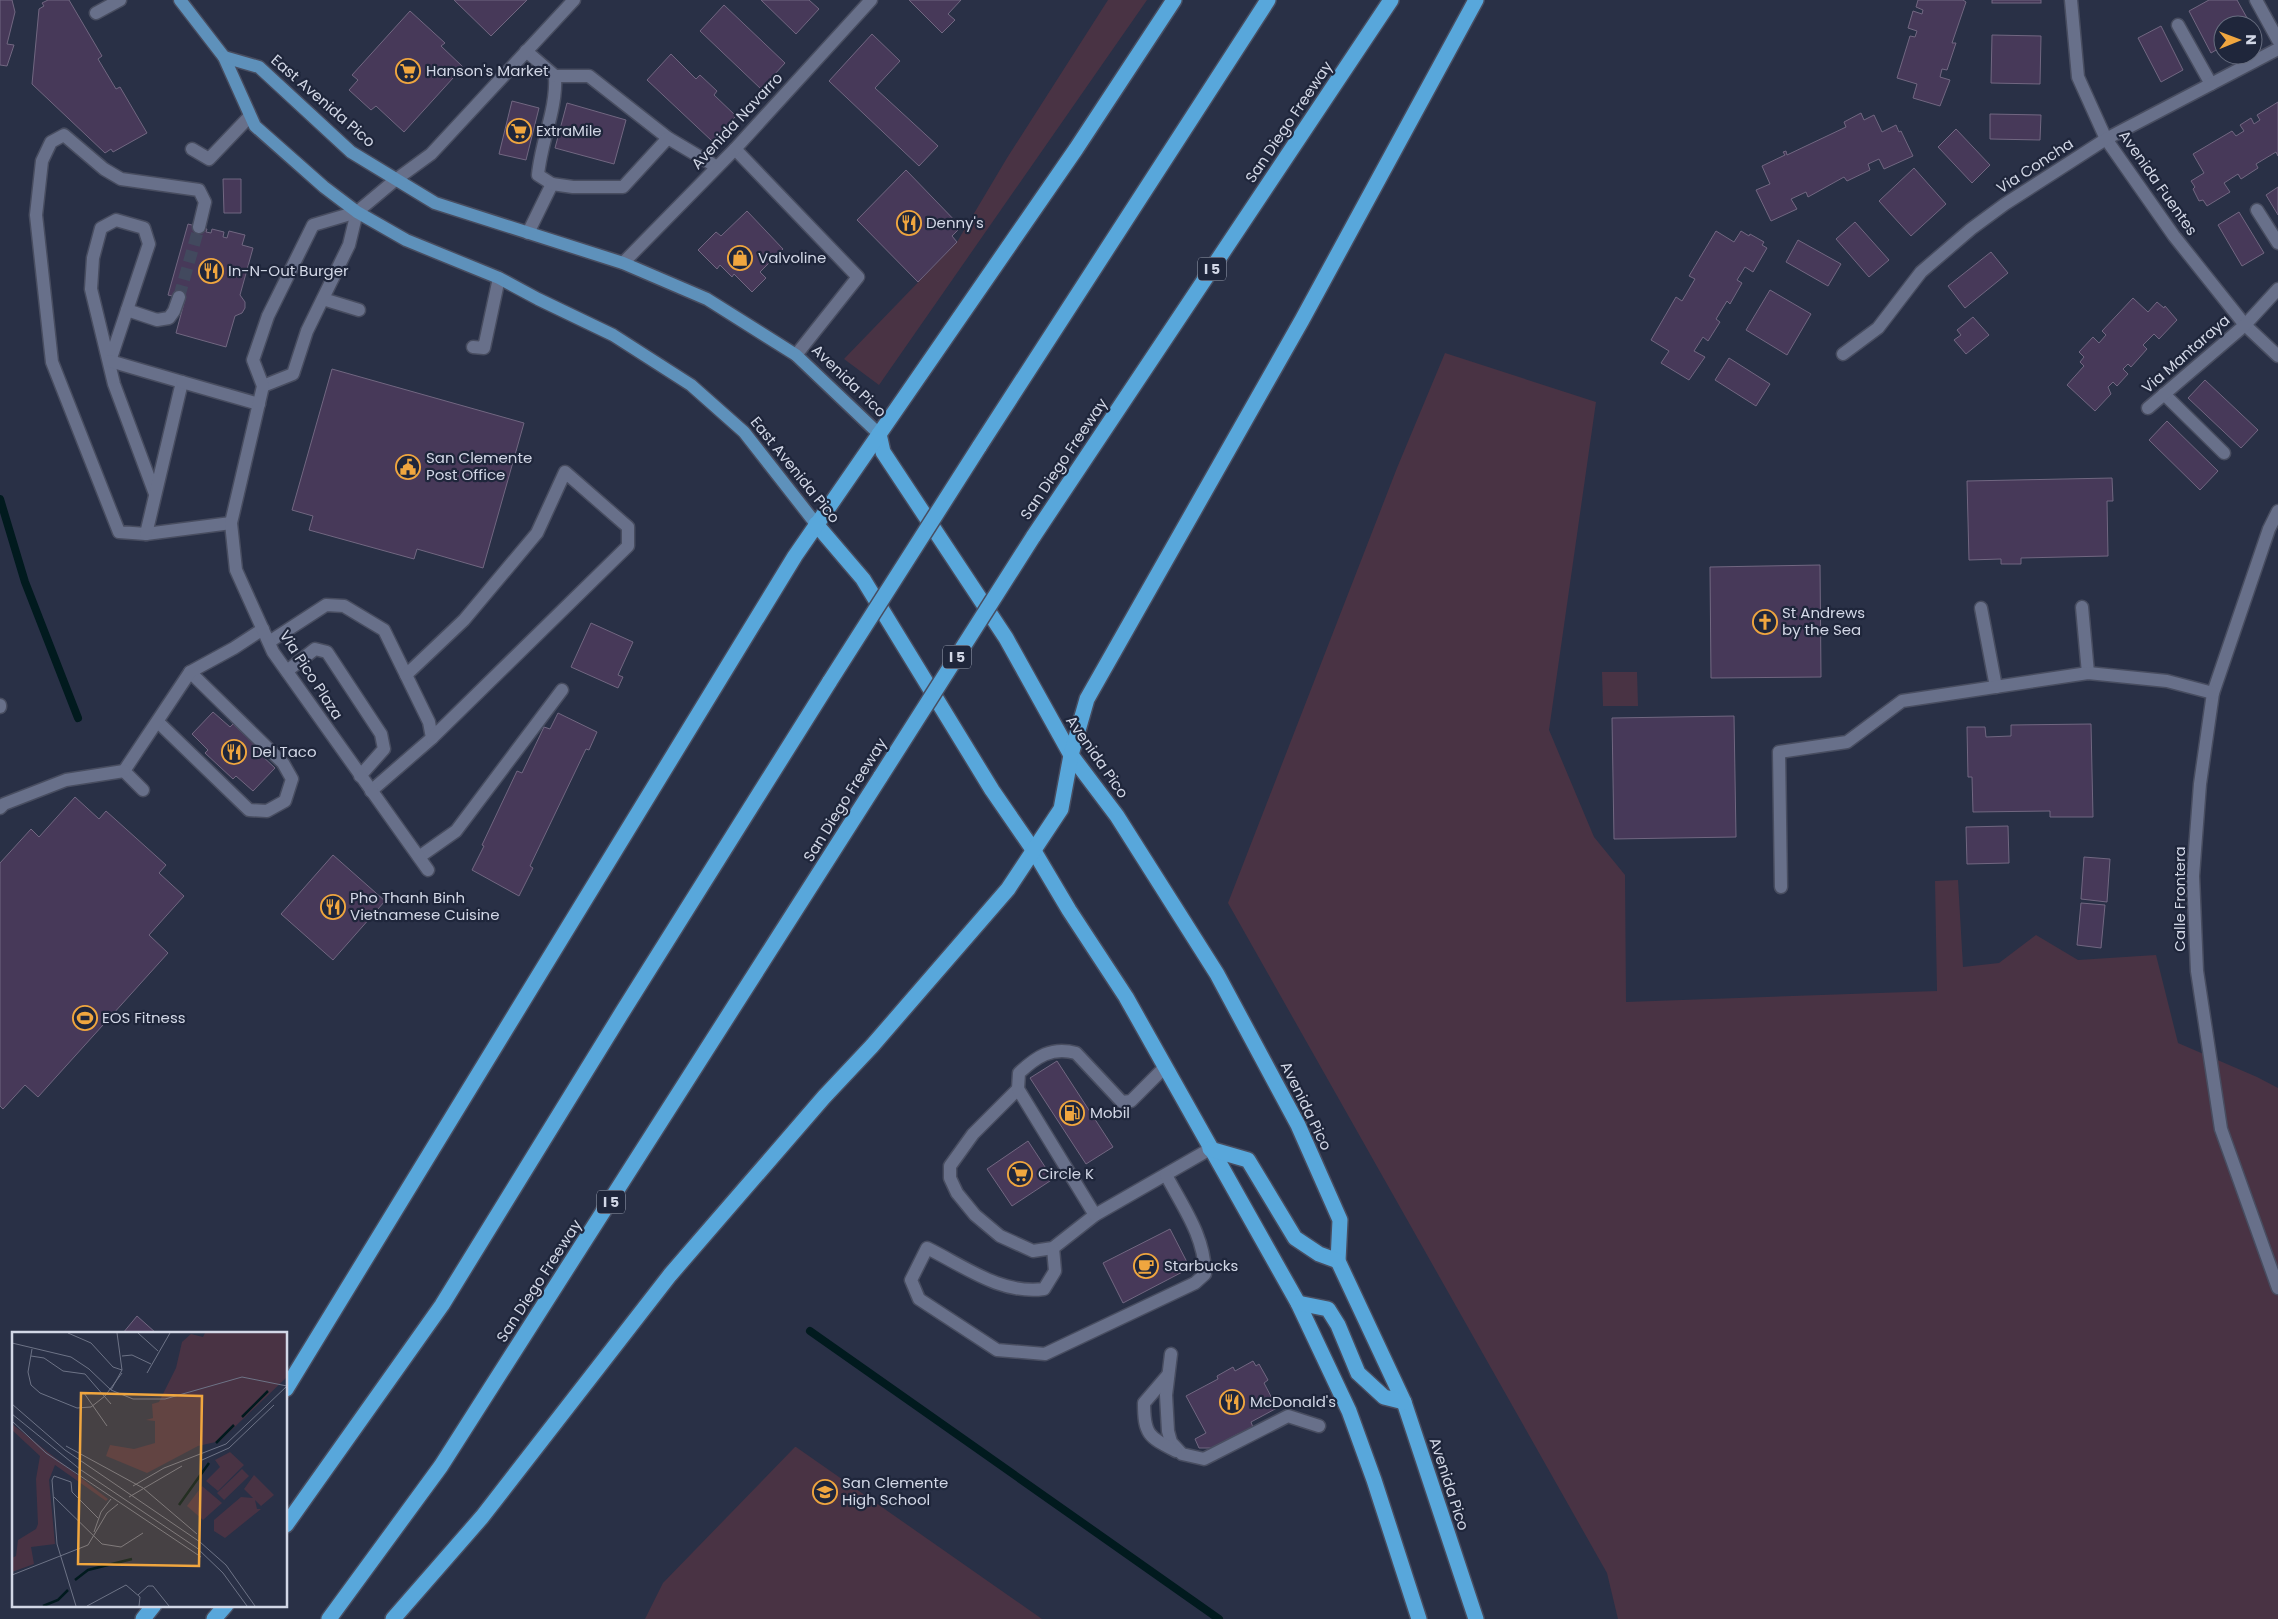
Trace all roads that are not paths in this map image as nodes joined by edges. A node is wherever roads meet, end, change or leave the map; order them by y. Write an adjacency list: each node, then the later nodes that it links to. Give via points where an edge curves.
1 (120, 0): 11 (street)
2 (180, 0): 16 (main road, East Avenida Pico)
3 (574, 0): 15 (street)
4 (872, 0): 23 (street, Avenida Navarro)
5 (1174, 0): 50 (highway, via 1076,149)
6 (1268, 0): 95 (highway, bridge, via 830,681 442,1305)
7 (1391, 0): 100 (highway, San Diego Freeway / I 5, bridge, via 1033,538 441,1466)
8 (1476, 0): 70 (highway, via 1302,320 1087,699)
9 (2071, 0): 21 (street, Avenida Fuentes, via 2078,77)
10 (2256, 0): 13 (street)
11 (96, 13)
12 (2178, 25): 18 (street)
13 (2278, 40)
14 (2278, 49): 18 (street, Via Concha)
15 (526, 51): 17 (street); 25 (street, via 431,154)
16 (224, 57): 19 (main road, East Avenida Pico); 25 (main road, East Avenida Pico, via 259,67 351,152)
17 (555, 76): 20 (street, via 589,76); 26 (street, via 556,95 540,154 538,175)
18 (2211, 84): 21 (street, Via Concha)
19 (250, 116): 22 (street, via 209,159); 28 (main road, East Avenida Pico, via 255,126 324,187)
20 (668, 138): 24 (street); 26 (street, via 623,187)
21 (2106, 139): 39 (street, Avenida Fuentes, via 2174,236); 41 (street, Via Concha, via 1971,229 1921,272 1878,328)
22 (192, 149)
23 (735, 149): 24 (street, Avenida Navarro); 42 (street, via 858,277)
24 (717, 167): 32 (street, Avenida Navarro)
25 (394, 181): 28 (street); 30 (main road, Avenida Pico, via 435,203)
26 (552, 184): 30 (street)
27 (2257, 210): 31 (street)
28 (358, 212): 33 (main road, East Avenida Pico, via 406,240); 36 (street, via 349,245); 46 (street, via 313,226 268,316 253,360)
29 (199, 227): 56 (street, via 206,202 199,190 121,179 64,135 51,142 42,161 36,215 52,362 119,532)
30 (528, 233): 32 (main road, Avenida Pico)
31 (2278, 243)
32 (623, 263): 42 (main road, Avenida Pico, via 707,299)
33 (499, 278): 40 (street, via 484,348); 55 (main road, East Avenida Pico, via 613,335 692,385 744,432)
34 (2278, 289): 39 (street, Via Mantaraya)
35 (179, 297): 37 (street, via 169,318 158,320)
36 (323, 299): 38 (street); 46 (street, via 307,331 293,374)
37 (127, 310): 44 (street); 44 (street, via 149,244 144,228 116,220 101,228 93,258 90,289)
38 (359, 310)
39 (2245, 324): 43 (street, Avenida Fuentes); 47 (street, Via Mantaraya)
40 (473, 347)
41 (1843, 354)
42 (796, 355): 50 (main road, Avenida Pico)
43 (2278, 356)
44 (110, 361): 45 (street); 52 (street, via 114,384)
45 (182, 382): 48 (street); 52 (street)
46 (263, 386): 48 (street, Via Pico Plaza)
47 (2164, 394): 49 (street, Via Mantaraya); 51 (street)
48 (259, 404): 54 (street, Via Pico Plaza)
49 (2148, 408)
50 (879, 434): 55 (highway); 70 (highway, Avenida Pico, via 883,452 1006,638)
51 (2224, 452)
52 (155, 494): 56 (street)
53 (2278, 511): 67 (street, Calle Frontera, via 2269,528)
54 (231, 524): 56 (street); 59 (street, Via Pico Plaza, via 236,570)
55 (816, 524): 76 (highway, East Avenida Pico, via 863,579 992,790); 91 (highway)
56 (146, 534)
57 (2082, 606): 63 (street)
58 (1981, 608): 65 (street)
59 (263, 629): 60 (street, Via Pico Plaza); 62 (street)
60 (269, 642): 61 (street, Via Pico Plaza); 64 (street, via 326,606 344,606 384,630)
61 (286, 671): 72 (street, Via Pico Plaza); 72 (street, via 315,649 327,652 381,734 384,749)
62 (190, 672): 68 (street); 68 (street, via 283,763 292,779 285,801 267,811 249,810)
63 (2088, 673): 65 (street); 67 (street, via 2167,681)
64 (406, 675): 69 (street, via 429,722); 69 (street, via 464,620 537,533 565,472 628,528 628,546)
65 (1996, 687): 79 (street, via 1902,701 1846,742 1779,752)
66 (562, 690): 77 (street, via 456,831)
67 (2213, 693): 87 (street, Calle Frontera, via 2200,784 2193,876 2196,971 2221,1129)
68 (158, 722): 71 (street)
69 (432, 738): 74 (street)
70 (1071, 755): 76 (highway, via 1061,809); 86 (highway, Avenida Pico, via 1117,816 1217,974 1298,1125 1340,1220)
71 (124, 771): 73 (street); 75 (street, via 66,780)
72 (360, 776): 74 (street, Via Pico Plaza)
73 (143, 790)
74 (371, 791): 77 (street, Via Pico Plaza)
75 (0, 808)
76 (1034, 851): 80 (highway, via 1126,997); 101 (highway, via 1008,890 670,1274 482,1517)
77 (419, 857): 78 (street, Via Pico Plaza)
78 (428, 870)
79 (1781, 887)
80 (1165, 1067): 81 (street, via 1131,1101 1122,1102 1076,1053 1054,1050 1035,1058 1019,1072); 82 (highway)
81 (1018, 1089): 84 (street); 85 (street, via 973,1134 950,1166 950,1178 957,1193 975,1215 1000,1236 1033,1252)
82 (1210, 1149): 83 (street); 86 (highway, via 1248,1160 1295,1238 1319,1254); 88 (highway)
83 (1166, 1175): 84 (street); 85 (street, via 1202,1242 1205,1274 1195,1283 1045,1354 996,1350 919,1299 911,1280 927,1248 1003,1287 1044,1289 1055,1271)
84 (1095, 1215): 85 (street)
85 (1053, 1248)
86 (1338, 1261): 92 (highway, Avenida Pico)
87 (2278, 1288)
88 (1298, 1303): 92 (highway, via 1328,1309 1358,1373 1384,1397); 102 (highway, via 1348,1411 1374,1480)
89 (1171, 1354): 90 (street)
90 (1168, 1375): 94 (street, via 1168,1431 1171,1442); 94 (street, via 1144,1404 1144,1426 1152,1439)
91 (288, 1386)
92 (1404, 1402): 103 (highway, Avenida Pico)
93 (1319, 1426): 94 (street, via 1288,1416 1204,1459)
94 (1182, 1454)
95 (288, 1522)
96 (153, 1606): 98 (highway)
97 (225, 1606): 99 (highway)
98 (143, 1619)
99 (214, 1619)
100 (329, 1619)
101 (393, 1619)
102 (1418, 1619)
103 (1476, 1619)

